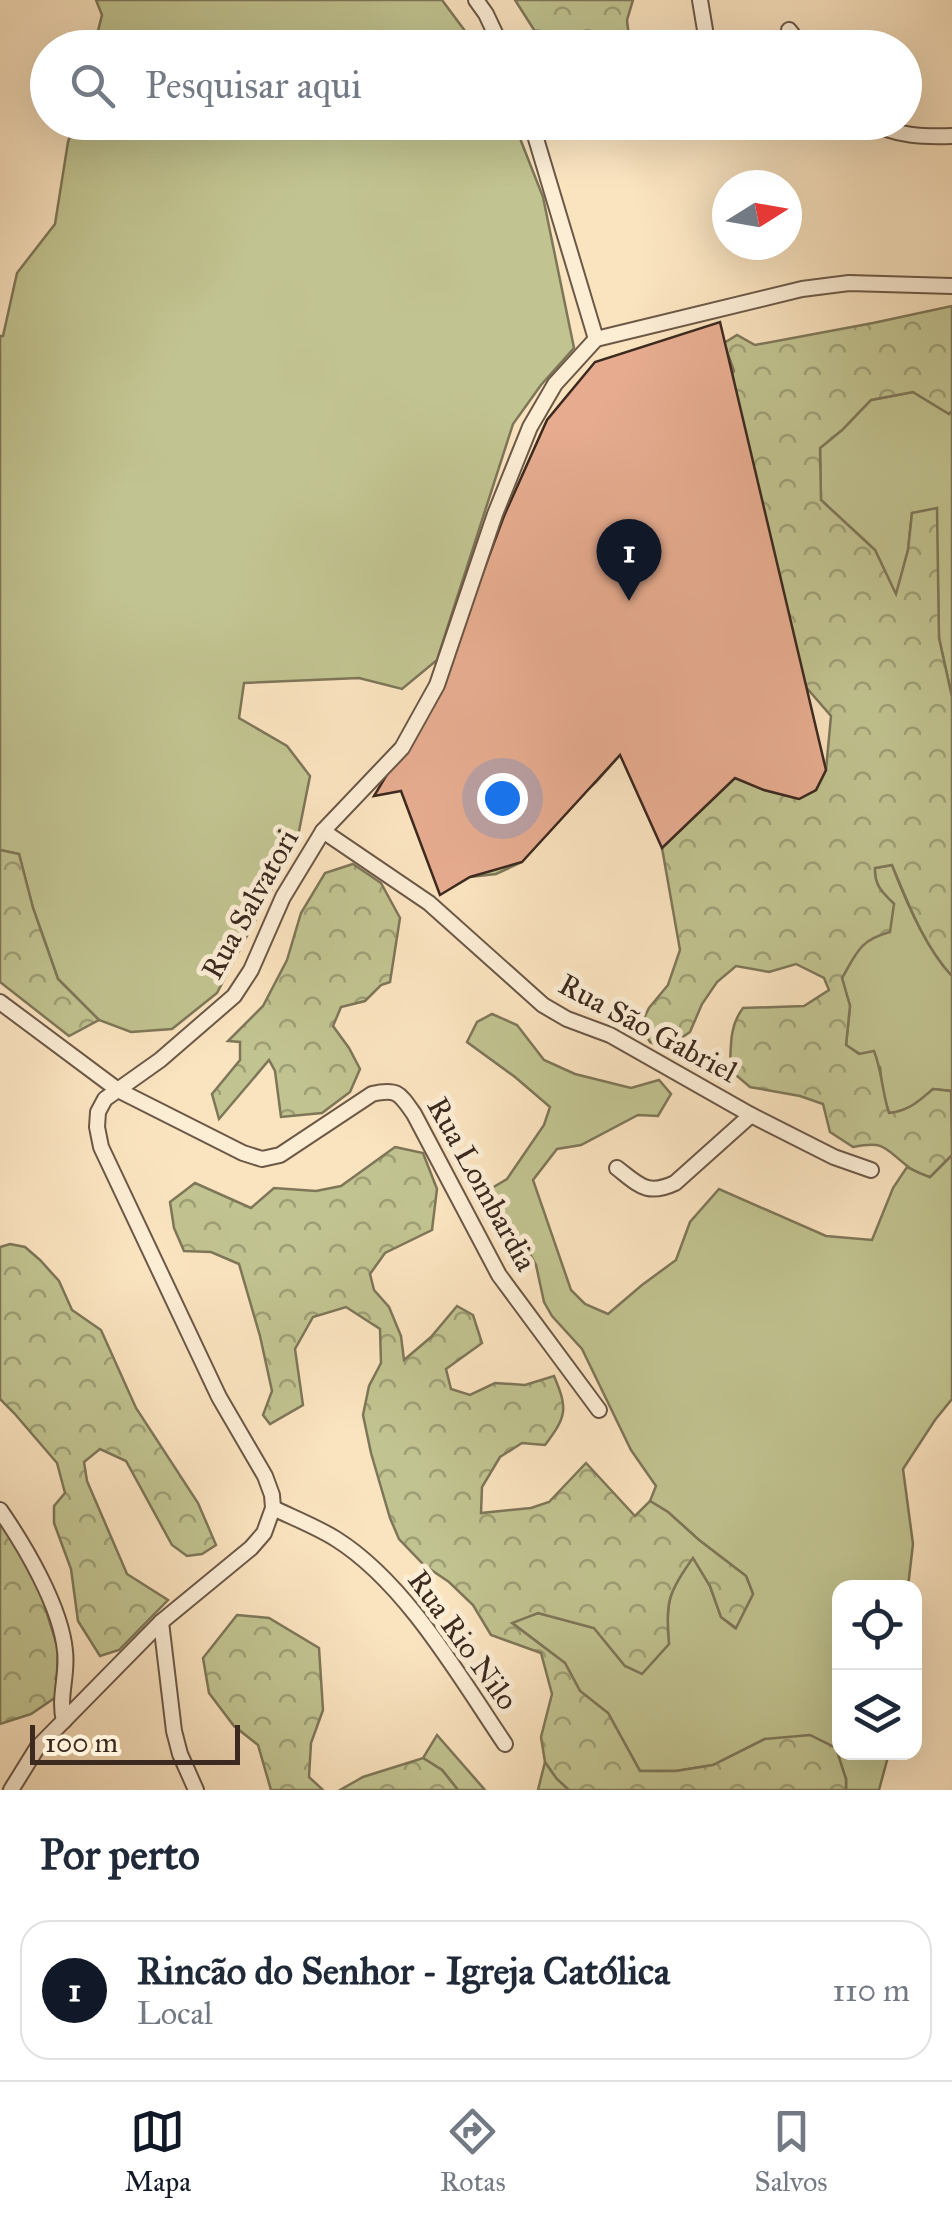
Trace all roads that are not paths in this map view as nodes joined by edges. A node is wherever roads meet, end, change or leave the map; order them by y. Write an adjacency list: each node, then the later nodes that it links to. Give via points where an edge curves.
1 (476, 0): 3 (street)
2 (700, 0): 4 (street)
3 (494, 30)
4 (705, 30)
5 (922, 135): 6 (street)
6 (952, 136)
7 (536, 140): 9 (street)
8 (952, 286): 9 (street, via 849,283 802,289)
9 (596, 339): 10 (street, Rua Salvatori, via 555,384 530,427 437,685 402,748)
10 (323, 831): 12 (street, Rua Salvatori, via 234,996); 13 (street, Rua São Gabriel, via 429,903 543,1005 610,1034)
11 (0, 1002): 12 (street)
12 (118, 1090): 16 (street, Rua Lombardia, via 262,1159 280,1155 372,1094 400,1095 500,1275); 17 (street, Rua Salvatori, via 98,1112 102,1146 219,1398 264,1476)
13 (751, 1116): 14 (street, via 662,1189 652,1191); 15 (street, Rua São Gabriel)
14 (617, 1168)
15 (871, 1170)
16 (599, 1410)
17 (273, 1508): 19 (street, via 251,1548); 21 (street, Rua Rio Nilo, via 337,1540 388,1582)
18 (0, 1510): 20 (street, via 37,1569 58,1624 66,1663)
19 (161, 1622): 20 (street); 23 (street, via 174,1731)
20 (64, 1720): 22 (street)
21 (505, 1744)
22 (11, 1790)
23 (196, 1790)

